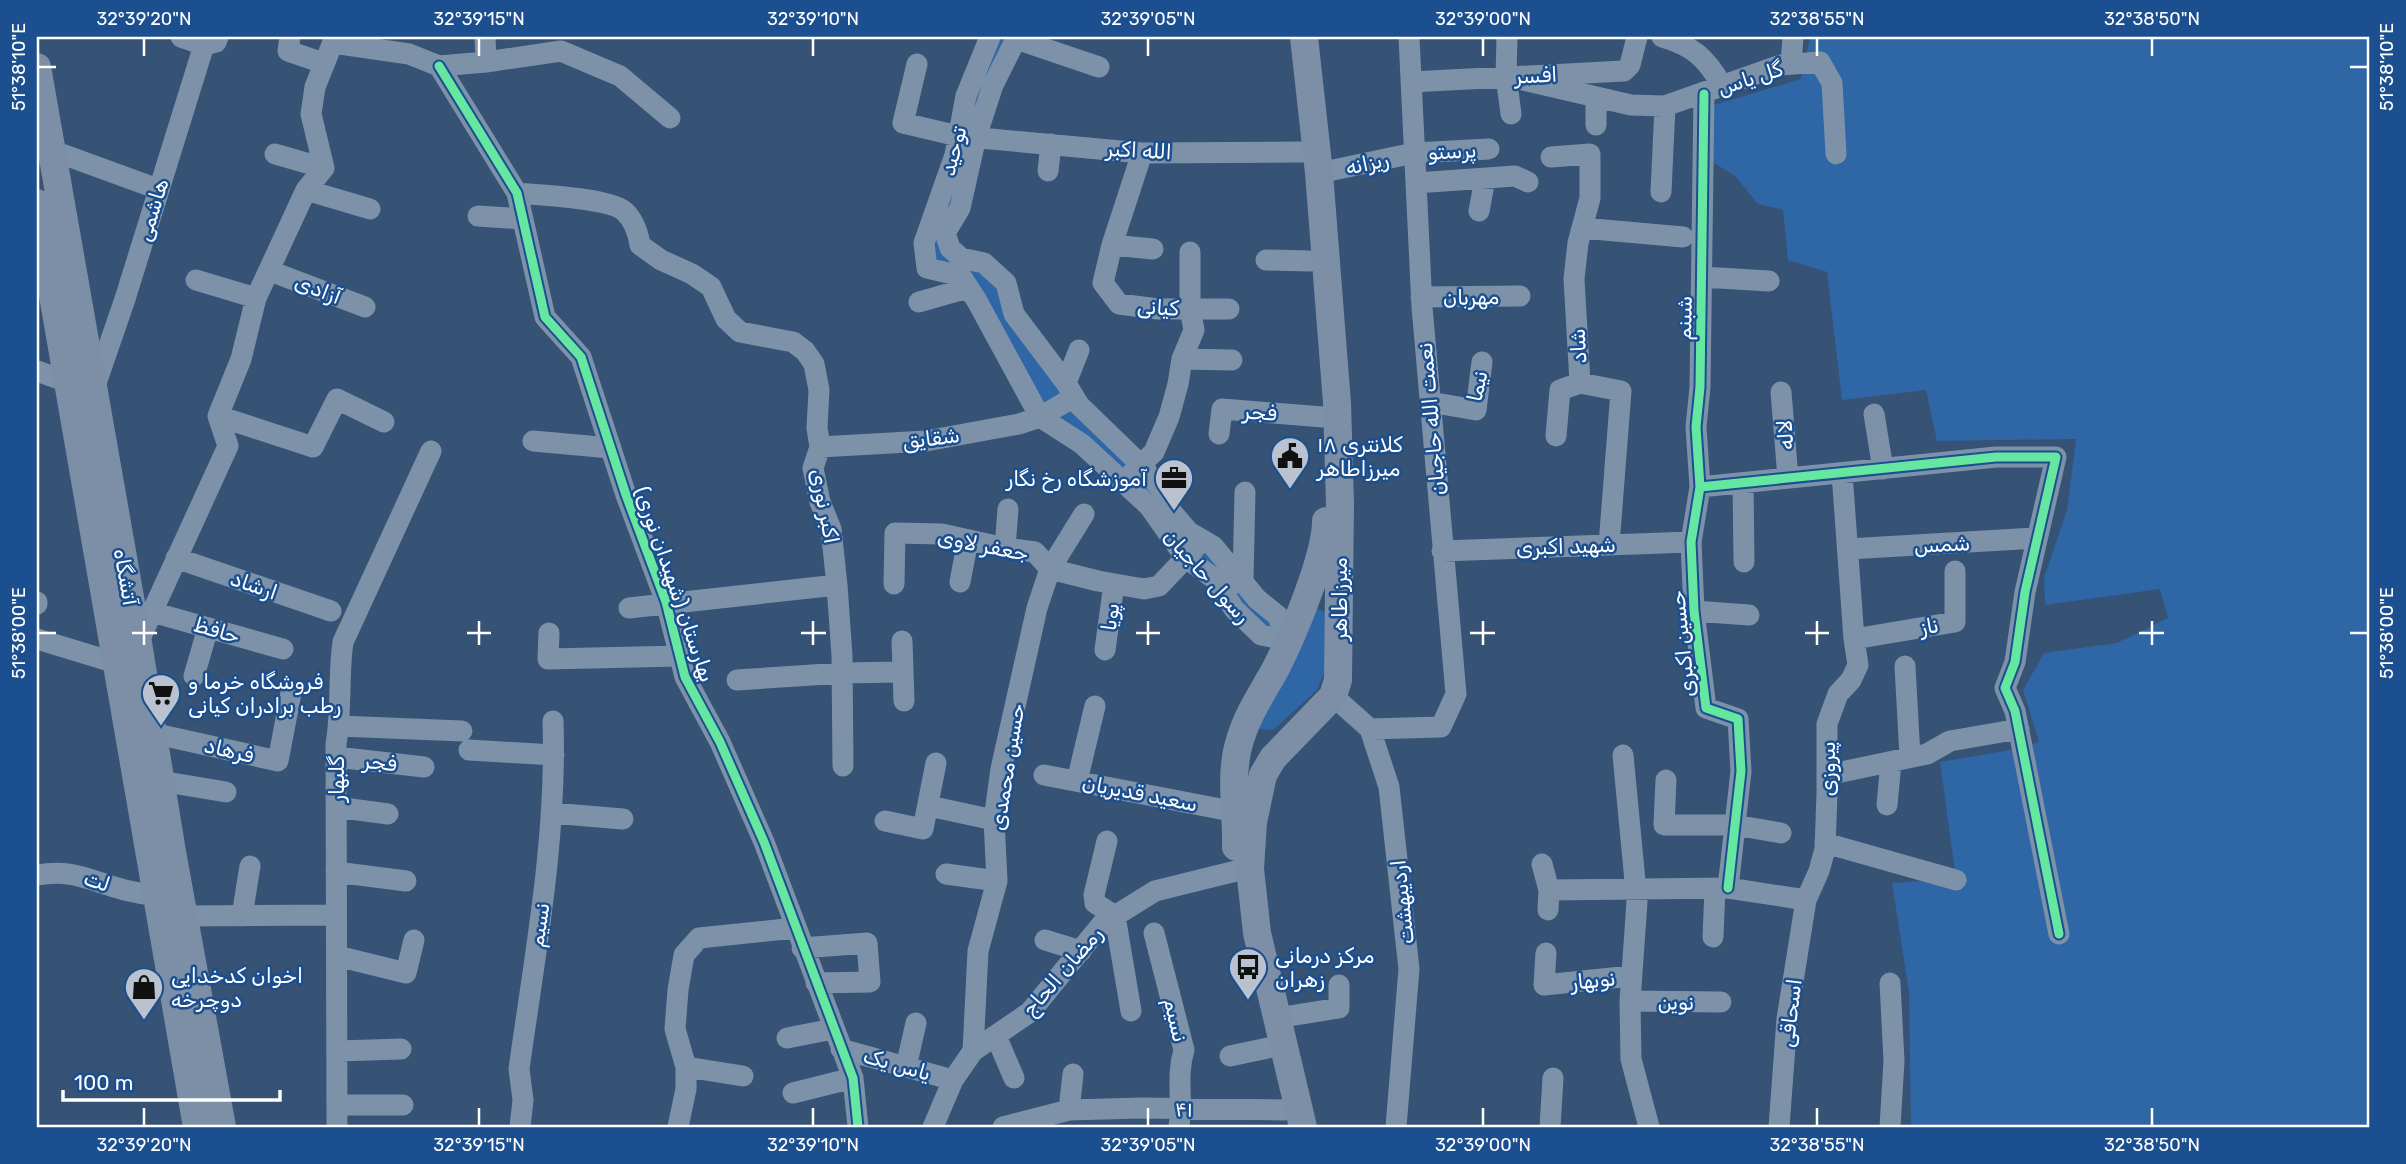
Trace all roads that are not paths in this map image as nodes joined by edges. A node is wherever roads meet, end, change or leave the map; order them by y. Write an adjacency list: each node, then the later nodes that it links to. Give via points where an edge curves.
1 (181, 37): 13 (street)
2 (290, 37): 18 (street, via 288,51)
3 (485, 37): 16 (street)
4 (1289, 37): 42 (main road, میرزاطاهر)
5 (1304, 37): 42 (main road, میرزاطاهر)
6 (1409, 37): 25 (street, نعمت الله حاجیان)
7 (1507, 37): 24 (street)
8 (1637, 37): 24 (street, افسر, via 1624,71)
9 (1662, 37): 26 (street, via 1708,62)
10 (1793, 37): 20 (street)
11 (1016, 38): 17 (street, توحید); 23 (street)
12 (334, 40): 18 (street); 21 (street, via 409,54)
13 (211, 41): 48 (street, هاشمی)
14 (563, 44): 16 (street); 30 (street, via 620,76)
15 (986, 46): 17 (street); 33 (street, توحید, via 966,96)
16 (486, 62): 21 (street)
17 (1005, 62): 33 (street, توحید)
18 (323, 63): 43 (street, via 311,114)
19 (917, 64): 33 (street, الله اکبر, via 903,123)
20 (1791, 64): 26 (street, گل یاس); 40 (street, گل یاس, via 1819,62 1832,83)
21 (439, 65): 51 (street, بهارستان (شهیدان نوری))
22 (37, 67): 31 (main road, آتشگاه)
23 (1099, 67)
24 (1506, 76): 25 (street, افسر); 27 (street, گل یاس); 29 (street)
25 (1411, 82): 38 (street, نعمت الله حاجیان)
26 (1713, 89): 28 (street, گل یاس); 67 (street, شبنم)
27 (1596, 98): 28 (street, گل یاس); 32 (street)
28 (1665, 106): 50 (street)
29 (1511, 114)
30 (670, 118)
31 (41, 120): 36 (main road, آتشگاه)
32 (1596, 125)
33 (967, 137): 34 (street, الله اکبر); 60 (street, توحید, via 960,208 945,233); 65 (street, توحید, via 955,155 924,243)
34 (1051, 144): 37 (street, الله اکبر); 44 (street)
35 (1489, 149): 38 (street, پرستو)
36 (51, 150): 48 (street); 84 (main road, آتشگاه)
37 (1142, 153): 42 (street, الله اکبر); 59 (street, کیانی)
38 (1414, 153): 42 (street, ریزانه); 47 (street, نعمت الله حاجیان)
39 (275, 154): 43 (street)
40 (1836, 154)
41 (1551, 158): 57 (street, شاد, via 1590,154 1590,198)
42 (1311, 162): 64 (main road, میرزاطاهر); 132 (main road, میرزاطاهر, via 1337,403)
43 (324, 168): 49 (street)
44 (1048, 171)
45 (1485, 179): 46 (street, via 1515,176); 47 (street); 54 (street)
46 (1528, 183)
47 (1416, 184): 73 (street, نعمت الله حاجیان)
48 (158, 189): 84 (street, هاشمی, via 125,299)
49 (306, 190): 53 (street); 66 (street)
50 (1661, 192)
51 (517, 193): 56 (street, بهارستان (شهیدان نوری)); 97 (street, اکبر نوری, via 623,210 637,229 640,245 711,287 726,319 740,332 793,342 805,351 814,365 819,390)
52 (37, 207): 84 (main road, آتشگاه)
53 (370, 209)
54 (1479, 211)
55 (478, 216): 56 (street)
56 (523, 219): 98 (street, بهارستان (شهیدان نوری), via 545,317 581,357)
57 (1582, 228): 58 (street); 83 (street, شاد, via 1574,279)
58 (1684, 237)
59 (1112, 245): 61 (street); 76 (street, کیانی, via 1103,283 1119,303)
60 (950, 248): 85 (street, رسول حاجیان, via 961,258 984,263 1006,283 1014,314)
61 (1153, 249)
62 (1190, 251): 76 (street)
63 (1266, 260): 64 (street)
64 (1310, 261): 91 (main road, میرزاطاهر)
65 (927, 268): 70 (street, رسول حاجیان, via 961,276)
66 (270, 271): 72 (street); 75 (street, آزادی)
67 (1702, 277): 69 (street); 107 (street, شبنم, via 1696,427)
68 (196, 280): 72 (street)
69 (1769, 281)
70 (968, 288): 74 (street); 90 (street, رسول حاجیان)
71 (1520, 296): 73 (street, مهربان)
72 (256, 298): 89 (street, via 241,359)
73 (1421, 298): 87 (street, نعمت الله حاجیان)
74 (919, 302)
75 (365, 307)
76 (1190, 309): 77 (street); 79 (street, کیانی, via 1194,330)
77 (1229, 309)
78 (1079, 350): 85 (street)
79 (1182, 359): 80 (street); 101 (street, کیانی, via 1169,417 1154,452)
80 (1232, 360)
81 (1482, 362): 87 (street, نیما, via 1476,410)
82 (37, 371): 84 (street)
83 (1580, 383): 94 (street, via 1560,390); 115 (street, شاد, via 1621,391)
84 (80, 387): 144 (main road, آتشگاه); 148 (main road, آتشگاه)
85 (1070, 390): 90 (street, شقایق); 95 (street, رسول حاجیان)
86 (1782, 392): 104 (street, لاله)
87 (1430, 402): 118 (street, نعمت الله حاجیان)
88 (1874, 414): 102 (street)
89 (218, 416): 92 (street, via 313,447 337,399); 120 (street, via 228,446)
90 (1040, 417): 97 (street, شقایق, via 926,441); 100 (street, رسول حاجیان)
91 (1323, 417): 93 (street, فجر, via 1222,409); 129 (main road, میرزاطاهر, via 1326,527)
92 (384, 422)
93 (1219, 434)
94 (1556, 436)
95 (1112, 438): 100 (street); 101 (street, رسول حاجیان)
96 (533, 442): 98 (street)
97 (820, 447): 128 (street, اکبر نوری, via 813,468 831,529)
98 (611, 448): 131 (street, بهارستان (شهیدان نوری))
99 (431, 451): 159 (street, گلبهار, via 343,642)
100 (1100, 458): 105 (street, رسول حاجیان)
101 (1140, 464): 105 (street, کیانی); 113 (street, رسول حاجیان, via 1162,490 1170,510)
102 (1883, 469): 103 (street); 111 (street, via 1996,457 2056,457)
103 (1842, 473): 104 (street); 117 (street, پیروزی)
104 (1788, 478): 106 (street)
105 (1123, 481): 119 (street, رسول حاجیان, via 1149,506)
106 (1743, 483): 107 (street); 121 (street)
107 (1700, 487): 114 (street, شبنم)
108 (1245, 492): 124 (street)
109 (1009, 509): 116 (street)
110 (1084, 514): 122 (street, حسین محمدی)
111 (2036, 538): 117 (street, شمس); 162 (street, via 2017,652 2005,688)
112 (968, 540): 116 (street, جعفر لاوی); 125 (street); 126 (street, جعفر لاوی, via 895,533)
113 (1203, 540): 119 (street); 124 (street, رسول حاجیان)
114 (1691, 542): 115 (street, شهید اکبری); 135 (street, حسین اکبری)
115 (1609, 545): 118 (street, شهید اکبری)
116 (1005, 548): 122 (street, جعفر لاوی, via 1035,552)
117 (1849, 549): 141 (street, پیروزی)
118 (1442, 551): 161 (street, نعمت الله حاجیان, via 1455,694 1441,727)
119 (1185, 557): 127 (street, جعفر لاوی, via 1159,586 1144,589); 130 (street, رسول حاجیان, via 1216,580)
120 (176, 558): 134 (street, ارشاد); 136 (street)
121 (1744, 562)
122 (1050, 569): 127 (street, جعفر لاوی); 185 (street, حسین محمدی, via 1037,608)
123 (1955, 571): 141 (street, ناز, via 1955,622)
124 (1243, 579): 130 (street); 142 (street, رسول حاجیان, via 1257,599 1278,616)
125 (960, 582)
126 (894, 583)
127 (1114, 584): 146 (street, پویا)
128 (837, 585): 131 (street); 151 (street, اکبر نوری)
129 (1306, 595): 132 (main road, via 1328,597); 142 (main road, میرزاطاهر)
130 (1226, 598): 142 (street, رسول حاجیان, via 1261,635)
131 (666, 602): 133 (street); 147 (street, بهارستان (شهیدان نوری))
132 (1339, 604): 155 (main road, میرزاطاهر, via 1339,666)
133 (629, 608)
134 (331, 611)
135 (1694, 611): 137 (street); 187 (street, حسین اکبری, via 1706,708 1738,719 1741,771)
136 (152, 612): 138 (street, حافظ); 144 (street)
137 (1749, 615)
138 (208, 628): 145 (street, حافظ); 152 (street)
139 (549, 633): 147 (street, via 548,659)
140 (37, 639): 148 (street)
141 (1853, 639): 173 (street, پیروزی, via 1858,665 1838,694 1826,724)
142 (1287, 640): 160 (main road, میرزاطاهر)
143 (902, 641): 150 (street)
144 (138, 643): 163 (main road, آتشگاه)
145 (283, 649)
146 (1105, 650)
147 (680, 656): 208 (street, بهارستان (شهیدان نوری), via 685,677 764,842)
148 (116, 663): 202 (main road, آتشگاه)
149 (1905, 666): 168 (street)
150 (902, 672): 151 (street); 156 (street)
151 (842, 673): 153 (street); 171 (street, اکبر نوری)
152 (194, 676)
153 (737, 680)
154 (291, 693): 163 (street, فرهاد, via 278,761)
155 (1333, 696): 161 (street); 164 (main road)
156 (904, 701)
157 (1095, 706): 176 (street)
158 (553, 721): 165 (street, نسیم)
159 (339, 726): 165 (street); 167 (street, گلبهار)
160 (1244, 727): 164 (main road, via 1253,738); 181 (main road, میرزاطاهر, via 1234,769)
161 (1370, 729): 260 (street, اردیبهشت, via 1389,787 1409,969)
162 (2018, 729): 168 (street, via 1950,741 1927,754); 210 (street)
163 (152, 733): 175 (main road, آتشگاه)
164 (1284, 747): 225 (main road, via 1263,775 1250,869 1257,933)
165 (554, 754): 182 (street, نسیم)
166 (1623, 755): 200 (street)
167 (336, 757): 170 (street, فجر); 180 (street, گلبهار)
168 (1900, 760): 173 (street); 178 (street)
169 (936, 763): 179 (street)
170 (424, 766)
171 (843, 766)
172 (1044, 775): 176 (street, سعید قدیریان)
173 (1827, 775): 190 (street, پیروزی)
174 (1666, 780): 187 (street, via 1664,825)
175 (160, 781): 177 (street); 205 (main road, آتشگاه)
176 (1077, 781): 181 (street, سعید قدیریان)
177 (226, 792)
178 (1888, 805)
179 (929, 806): 185 (street); 186 (street, via 923,829)
180 (336, 807): 183 (street); 194 (street, گلبهار)
181 (1236, 812): 193 (main road, میرزاطاهر)
182 (551, 813): 184 (street); 255 (street, نسیم, via 519,1069)
183 (388, 814)
184 (623, 819)
185 (993, 820): 199 (street, حسین محمدی)
186 (885, 821)
187 (1735, 825): 188 (street); 201 (street, حسین اکبری)
188 (1780, 833)
189 (1107, 841): 207 (street, via 1094,894 1096,903)
190 (1825, 843): 197 (street); 203 (street, پیروزی)
191 (1542, 864): 200 (street, via 1548,900)
192 (250, 866): 206 (street)
193 (1236, 871): 207 (street, رمضان الحاج, via 1155,891); 230 (main road, میرزاطاهر, via 1242,937)
194 (336, 872): 198 (street); 204 (street, گلبهار)
195 (946, 874): 199 (street)
196 (37, 875): 202 (street, لت, via 84,875)
197 (1956, 880)
198 (406, 881)
199 (997, 881): 233 (street, حسین محمدی, via 978,951)
200 (1636, 888): 201 (street); 218 (street)
201 (1722, 888): 203 (street); 211 (street, حسین اکبری)
202 (156, 896): 252 (main road, آتشگاه)
203 (1806, 900): 263 (street, اسحاقی, via 1787,1019)
204 (336, 915): 206 (street); 217 (street, گلبهار)
205 (183, 916): 206 (street); 253 (main road, آتشگاه)
206 (242, 916)
207 (1115, 916): 215 (street, رمضان الحاج, via 1102,924); 224 (street)
208 (795, 928): 214 (street, بهارستان (شهیدان نوری)); 235 (street, via 699,937 684,955 675,1029)
209 (1154, 933): 247 (street, نسیم, via 1184,1050 1179,1067)
210 (2059, 934)
211 (1713, 937)
212 (414, 940): 217 (street, via 406,973)
213 (1045, 940): 215 (street)
214 (802, 948): 219 (street, بهارستان (شهیدان نوری)); 219 (street, via 867,943 870,982)
215 (1081, 951): 227 (street, رمضان الحاج, via 1030,1012)
216 (1546, 953): 218 (street, نوبهار, via 1544,985)
217 (337, 956): 232 (street, گلبهار)
218 (1631, 976): 222 (street)
219 (816, 983): 229 (street, بهارستان (شهیدان نوری))
220 (1890, 983): 251 (street, via 1894,1061)
221 (1339, 985): 225 (street, via 1339,1008)
222 (1630, 1001): 223 (street, نوین); 262 (street, via 1631,1059)
223 (1721, 1002)
224 (1131, 1012)
225 (1277, 1018): 250 (main road)
226 (916, 1023): 236 (street)
227 (996, 1036): 233 (street, رمضان الحاج); 240 (street)
228 (787, 1038): 229 (street)
229 (837, 1039): 236 (street, یاس یک); 239 (street, بهارستان (شهیدان نوری))
230 (1268, 1048): 234 (street); 250 (main road, میرزاطاهر)
231 (401, 1049): 232 (street)
232 (338, 1051): 244 (street, گلبهار)
233 (973, 1051): 242 (street, رمضان الحاج)
234 (1230, 1056)
235 (686, 1067): 238 (street); 256 (street)
236 (906, 1067): 242 (street, یاس یک)
237 (1073, 1074): 246 (street)
238 (743, 1076)
239 (853, 1077): 243 (street); 257 (street, بهارستان (شهیدان نوری))
240 (1014, 1078)
241 (1553, 1078): 261 (street)
242 (953, 1080): 258 (street, رمضان الحاج)
243 (793, 1093)
244 (338, 1105): 245 (street); 254 (street, گلبهار)
245 (403, 1105)
246 (1069, 1110): 249 (street, ۴۱); 259 (street, ۴۱)
247 (1180, 1118): 248 (street, ۴۱); 249 (street, ۴۱)
248 (1226, 1118): 250 (street, ۴۱)
249 (1099, 1119)
250 (1292, 1121)
251 (1884, 1126)
252 (197, 1127)
253 (222, 1127)
254 (337, 1127)
255 (520, 1127)
256 (678, 1127)
257 (858, 1127)
258 (933, 1127)
259 (1003, 1127)
260 (1396, 1127)
261 (1550, 1127)
262 (1649, 1127)
263 (1779, 1127)

